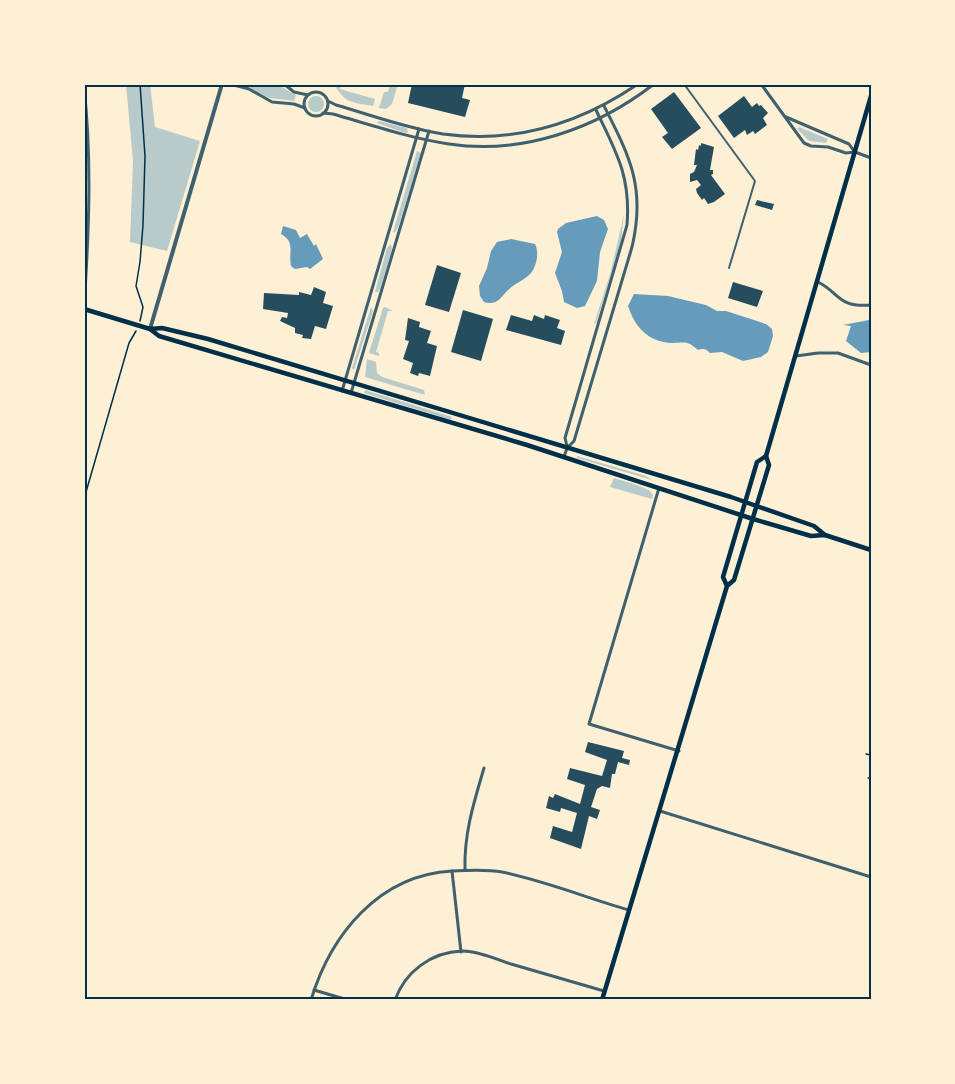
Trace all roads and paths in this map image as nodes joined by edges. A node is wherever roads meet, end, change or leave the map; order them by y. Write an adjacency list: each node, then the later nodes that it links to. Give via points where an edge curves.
1 (140, 84): 34 (path, via 145,156 142,243 136,286 143,308)
2 (222, 84): 35 (street)
3 (230, 84): 14 (street, via 272,102)
4 (284, 84): 10 (street, via 294,92)
5 (638, 84): 13 (street)
6 (654, 84): 17 (street)
7 (684, 84): 30 (street, via 755,181)
8 (761, 84): 18 (street)
9 (84, 87): 27 (street)
10 (308, 95): 12 (street, via 320,92); 14 (street)
11 (871, 96): 24 (main road)
12 (328, 101): 16 (street); 20 (street)
13 (604, 106): 15 (street); 17 (street)
14 (305, 108): 16 (street, via 313,116)
15 (596, 110): 19 (street); 21 (street, via 519,134 459,136)
16 (323, 113): 22 (street)
17 (608, 114): 19 (street); 43 (street, via 631,160 637,222 574,441)
18 (785, 116): 24 (street, via 849,144); 24 (street, via 807,144)
19 (600, 118): 23 (street, via 557,135 513,144 460,146); 43 (street, via 624,172 627,225 565,438)
20 (419, 129): 21 (street); 22 (street)
21 (429, 131): 23 (street)
22 (417, 138): 23 (street); 39 (street)
23 (427, 140): 40 (street)
24 (855, 152): 25 (street); 31 (main road)
25 (871, 158)
26 (84, 163): 27 (street)
27 (90, 165): 29 (street)
28 (84, 231): 29 (street)
29 (89, 231): 33 (street)
30 (729, 268)
31 (816, 281): 32 (street, via 852,305); 37 (main road)
32 (871, 305)
33 (84, 308): 35 (main road)
34 (140, 318)
35 (150, 329): 39 (main road, via 162,328 208,339); 41 (main road, via 159,336)
36 (136, 333): 47 (path, via 129,343)
37 (794, 356): 38 (street, via 838,353); 44 (main road)
38 (871, 365)
39 (345, 381): 40 (main road); 41 (street)
40 (354, 384): 42 (street); 43 (main road)
41 (342, 391): 42 (main road)
42 (351, 393): 45 (main road)
43 (567, 448): 45 (street); 48 (main road)
44 (766, 456): 48 (main road, via 757,462); 49 (main road, via 769,465)
45 (564, 458): 46 (main road)
46 (659, 488): 50 (main road); 55 (street, via 589,724)
47 (84, 499)
48 (745, 503): 49 (main road); 50 (main road)
49 (756, 507): 51 (main road); 52 (main road, via 814,526)
50 (742, 514): 51 (main road); 54 (main road, via 723,577)
51 (753, 519): 52 (main road, via 811,536); 54 (main road, via 734,580)
52 (825, 535): 53 (main road)
53 (871, 550)
54 (727, 586): 55 (main road)
55 (679, 751): 59 (main road)
56 (866, 754): 57 (path)
57 (871, 755)
58 (484, 768): 60 (street, via 467,828)
59 (660, 811): 62 (street); 63 (main road)
60 (465, 869): 61 (street); 63 (street, via 501,872)
61 (452, 871): 64 (street); 65 (street, via 433,872 371,902 333,947)
62 (871, 877)
63 (629, 910): 66 (main road)
64 (461, 952): 66 (street); 69 (street, via 444,954 422,964 405,979)
65 (314, 990): 67 (street); 68 (street)
66 (604, 991): 70 (main road)
67 (311, 1000)
68 (348, 1000)
69 (395, 1000)
70 (602, 1000)

